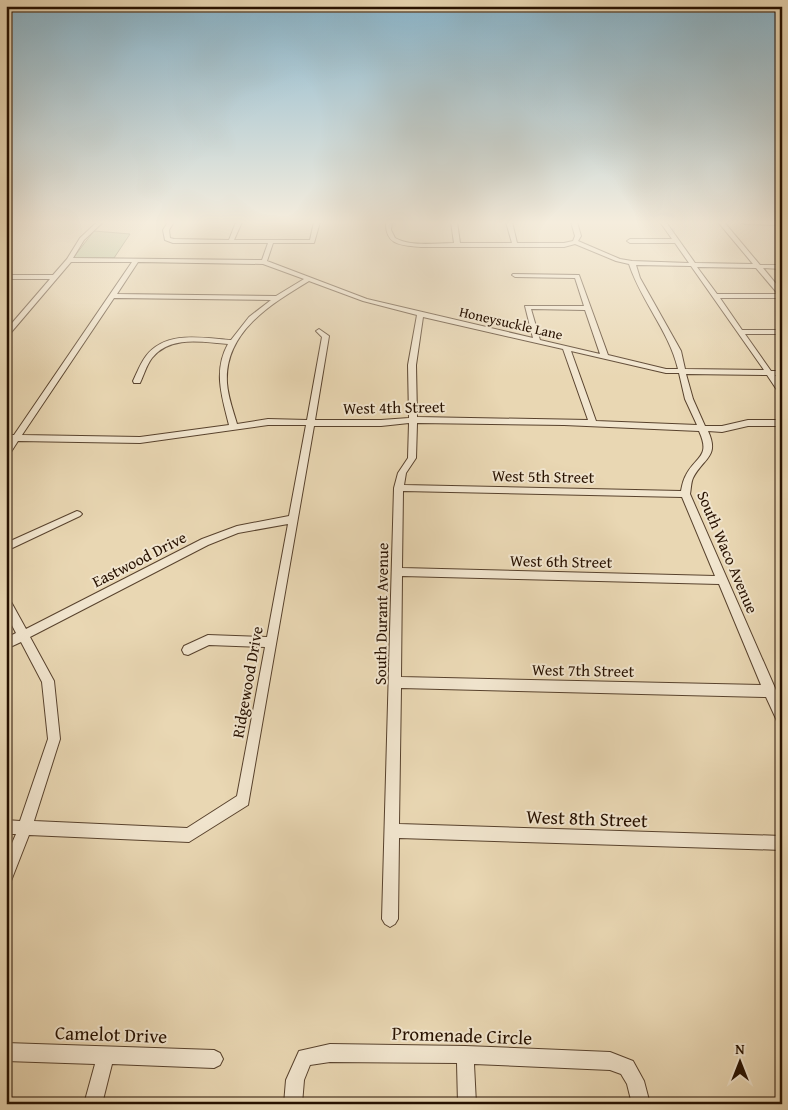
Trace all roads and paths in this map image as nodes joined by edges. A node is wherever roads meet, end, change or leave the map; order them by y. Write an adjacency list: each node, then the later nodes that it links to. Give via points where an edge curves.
1 (57, 274): 9 (street)
2 (128, 274): 11 (street)
3 (298, 274): 10 (street, Honeysuckle Lane)
4 (636, 274): 25 (street, South Waco Avenue, via 677,350)
5 (699, 274): 12 (street)
6 (764, 274): 13 (street)
7 (515, 275): 15 (street, via 578,276)
8 (6, 277): 9 (street)
9 (54, 277): 20 (street)
10 (310, 278): 14 (street); 16 (street, Honeysuckle Lane, via 365,300)
11 (113, 296): 14 (street); 37 (street)
12 (716, 296): 13 (street); 18 (street)
13 (782, 296)
14 (277, 298): 22 (street, via 244,323)
15 (588, 308): 21 (street, via 527,307); 24 (street)
16 (420, 314): 21 (street, Honeysuckle Lane); 30 (street, South Durant Avenue, via 412,365)
17 (319, 331): 31 (street, Ridgewood Drive, via 326,336)
18 (740, 332): 19 (street); 26 (street)
19 (782, 332)
20 (6, 335)
21 (537, 341): 23 (street, Honeysuckle Lane)
22 (232, 342): 28 (street, via 183,339 169,342 150,355); 34 (street, via 224,360 223,381)
23 (566, 348): 24 (street, Honeysuckle Lane); 33 (street)
24 (605, 358): 25 (street, Honeysuckle Lane)
25 (683, 372): 26 (street, Honeysuckle Lane); 35 (street, South Waco Avenue, via 689,399)
26 (769, 373): 27 (street, Honeysuckle Lane); 29 (street)
27 (782, 373)
28 (137, 381)
29 (782, 391)
30 (414, 420): 31 (street, West 4th Street); 33 (street, West 4th Street); 39 (street, South Durant Avenue, via 412,458 402,474)
31 (311, 423): 34 (street, West 4th Street, via 268,422); 42 (street, Ridgewood Drive)
32 (782, 423): 35 (street, West 4th Street, via 748,423 722,429)
33 (593, 424): 35 (street, West 4th Street)
34 (233, 426): 37 (street, West 4th Street, via 140,440)
35 (702, 429): 40 (street, South Waco Avenue, via 708,441 707,454 689,477)
36 (6, 438): 37 (street, West 4th Street)
37 (16, 438): 38 (street)
38 (6, 453)
39 (399, 488): 40 (street, West 5th Street); 44 (street, South Durant Avenue)
40 (685, 494): 45 (street, South Waco Avenue)
41 (77, 514): 43 (street)
42 (294, 519): 47 (street, Eastwood Drive, via 237,530 205,542); 48 (street, Ridgewood Drive)
43 (6, 547)
44 (398, 572): 45 (street, West 6th Street); 51 (street, South Durant Avenue)
45 (723, 580): 52 (street, South Waco Avenue)
46 (6, 602): 47 (street)
47 (23, 636): 49 (street, Eastwood Drive); 55 (street, via 48,681 54,739)
48 (271, 642): 50 (street, via 208,640); 55 (street, Ridgewood Drive, via 243,800 189,834)
49 (6, 644)
50 (188, 650)
51 (396, 682): 52 (street, West 7th Street); 56 (street, South Durant Avenue)
52 (770, 692): 53 (street, South Waco Avenue)
53 (782, 719)
54 (6, 827): 55 (street, Ridgewood Drive)
55 (25, 828): 58 (street)
56 (391, 831): 57 (street, West 8th Street); 59 (street, South Durant Avenue)
57 (782, 843)
58 (6, 876)
59 (390, 919)
60 (6, 1052): 61 (street, Camelot Drive)
61 (106, 1055): 63 (street, Camelot Drive); 64 (street)
62 (465, 1055): 65 (street, Promenade Circle, via 330,1053 305,1057 295,1080); 66 (street); 67 (street, Promenade Circle, via 610,1061 627,1067 636,1081)
63 (214, 1059)
64 (93, 1104)
65 (293, 1104)
66 (467, 1104)
67 (640, 1104)

